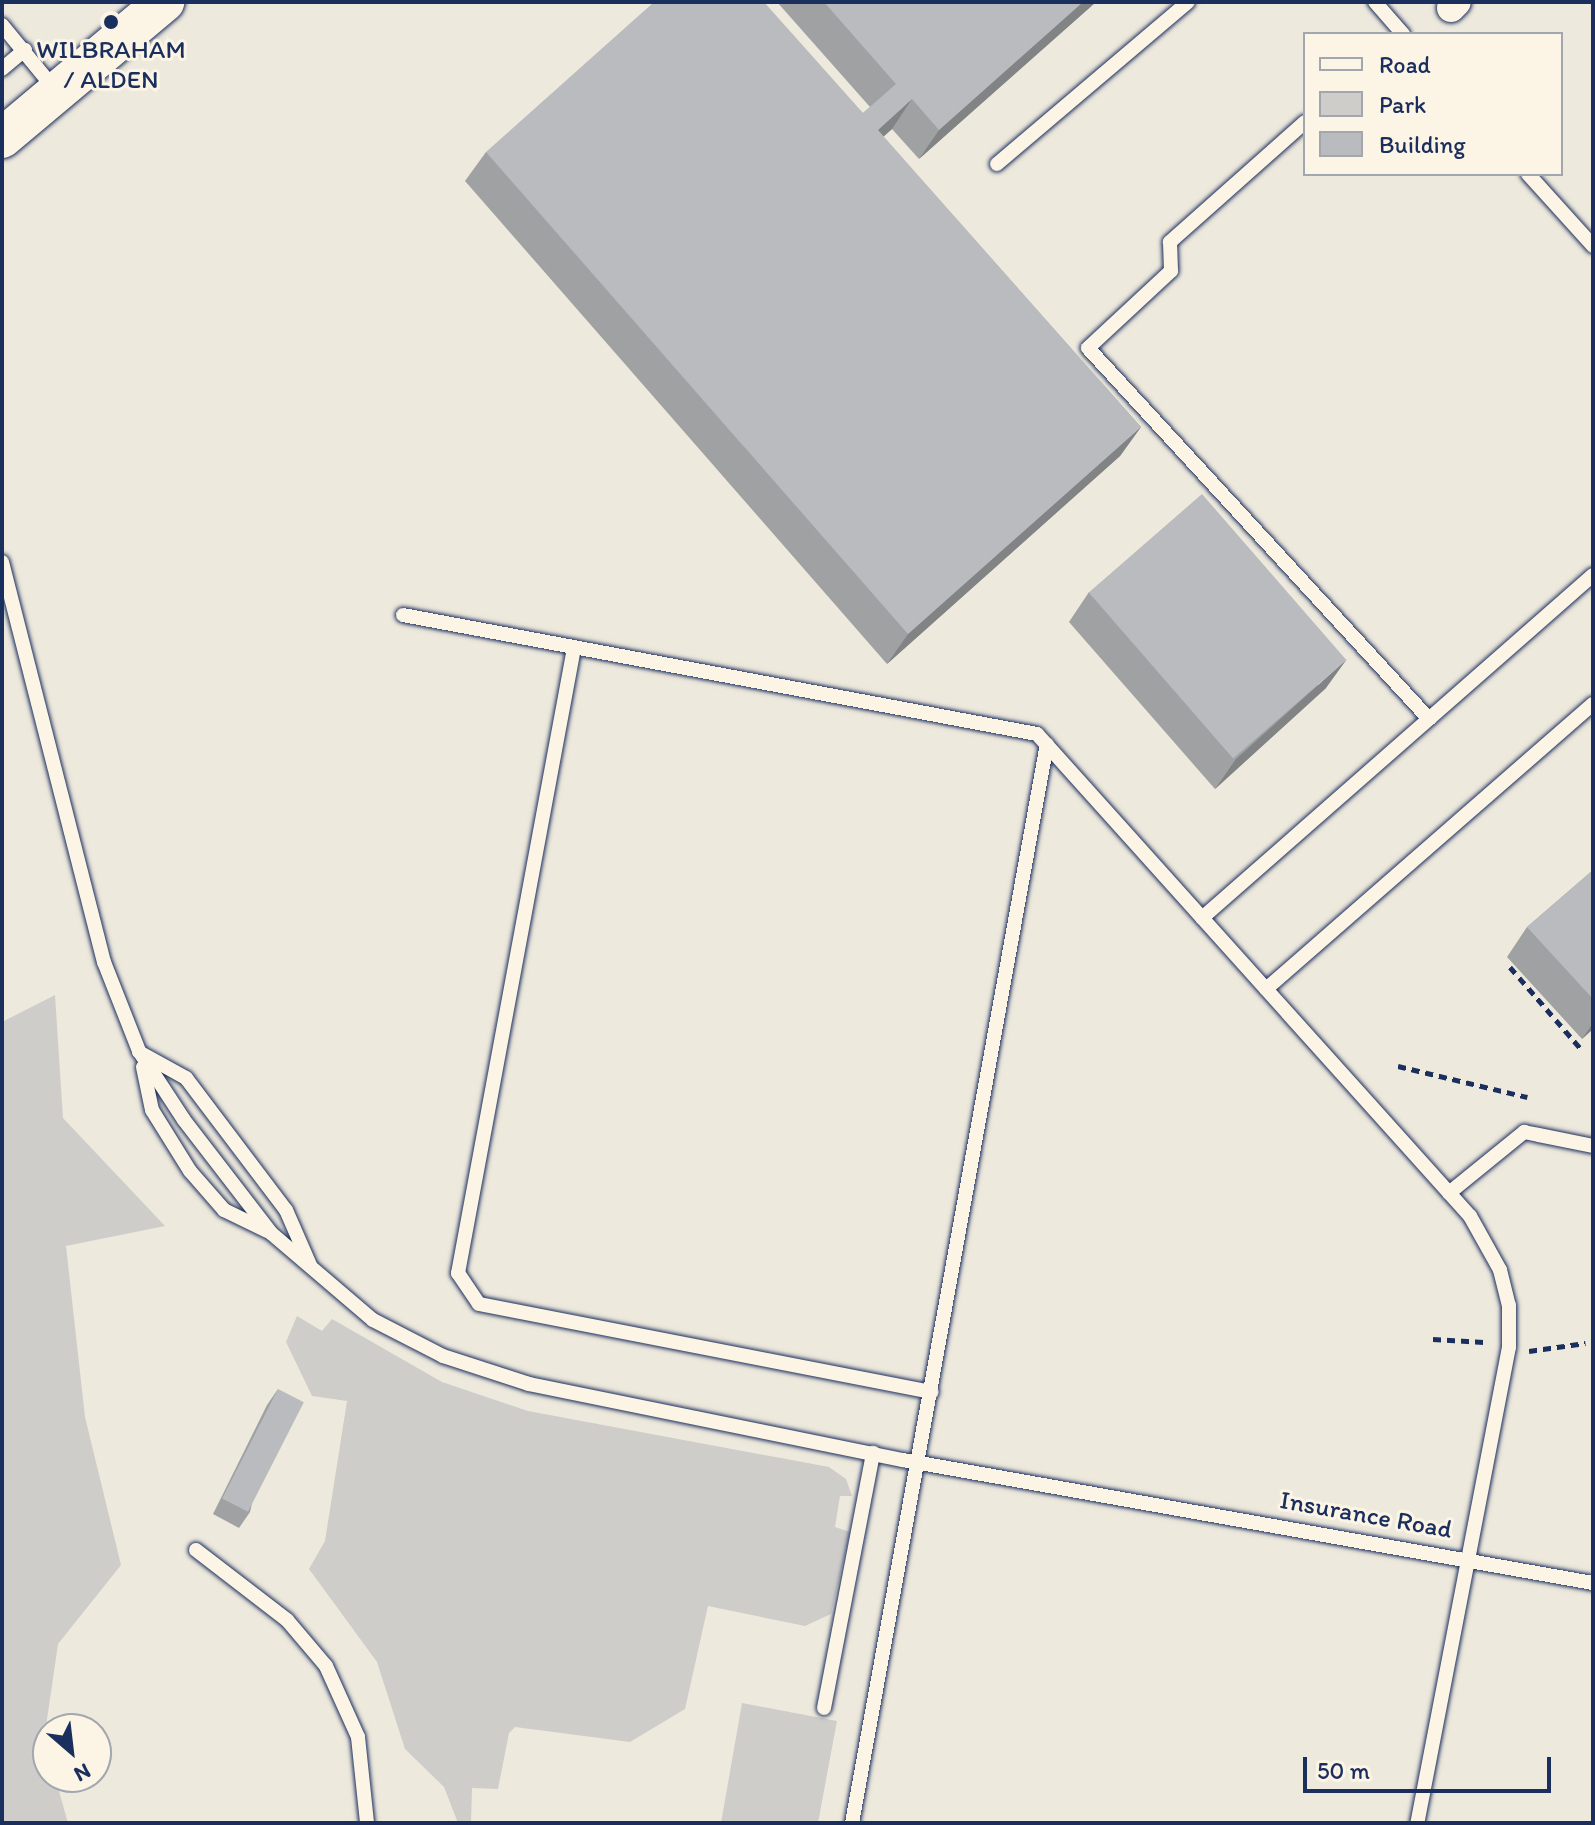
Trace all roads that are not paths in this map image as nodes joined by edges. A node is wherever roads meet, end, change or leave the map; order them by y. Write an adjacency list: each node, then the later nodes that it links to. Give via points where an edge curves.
1 (164, 2): 8 (main road)
2 (1188, 2): 11 (lane)
3 (1375, 2): 5 (lane)
4 (2, 25): 6 (lane)
5 (1401, 32)
6 (25, 50): 7 (lane); 8 (lane)
7 (2, 69)
8 (57, 92): 10 (main road)
9 (1303, 124): 19 (lane, via 1170,242 1171,271 1088,348)
10 (2, 138)
11 (997, 164)
12 (1530, 176): 13 (lane)
13 (1593, 246)
14 (2, 562): 23 (lane, via 104,962)
15 (1593, 575): 19 (lane)
16 (403, 615): 17 (lane)
17 (574, 648): 20 (lane, via 1037,734); 28 (lane, via 458,1273 479,1304)
18 (1593, 704): 22 (lane)
19 (1429, 719): 21 (lane)
20 (1047, 744): 21 (lane); 28 (lane)
21 (1202, 918): 22 (lane)
22 (1266, 989): 25 (lane)
23 (139, 1051): 26 (lane, via 168,1098); 26 (lane, via 152,1110 190,1171 224,1210); 27 (lane, via 186,1078 286,1210)
24 (1593, 1146): 25 (lane, via 1524,1132)
25 (1449, 1193): 32 (lane, via 1470,1216 1500,1270 1509,1305 1509,1347)
26 (271, 1233): 27 (lane, Insurance Road)
27 (312, 1271): 29 (lane, Insurance Road, via 373,1320 443,1356 514,1380)
28 (932, 1392): 30 (lane)
29 (873, 1453): 30 (lane, Insurance Road); 34 (lane)
30 (919, 1462): 32 (lane, Insurance Road); 36 (lane)
31 (196, 1550): 35 (lane, via 287,1620 326,1666 358,1737)
32 (1468, 1557): 33 (lane, Insurance Road); 37 (lane)
33 (1593, 1583)
34 (824, 1708)
35 (367, 1823)
36 (852, 1823)
37 (1417, 1823)

